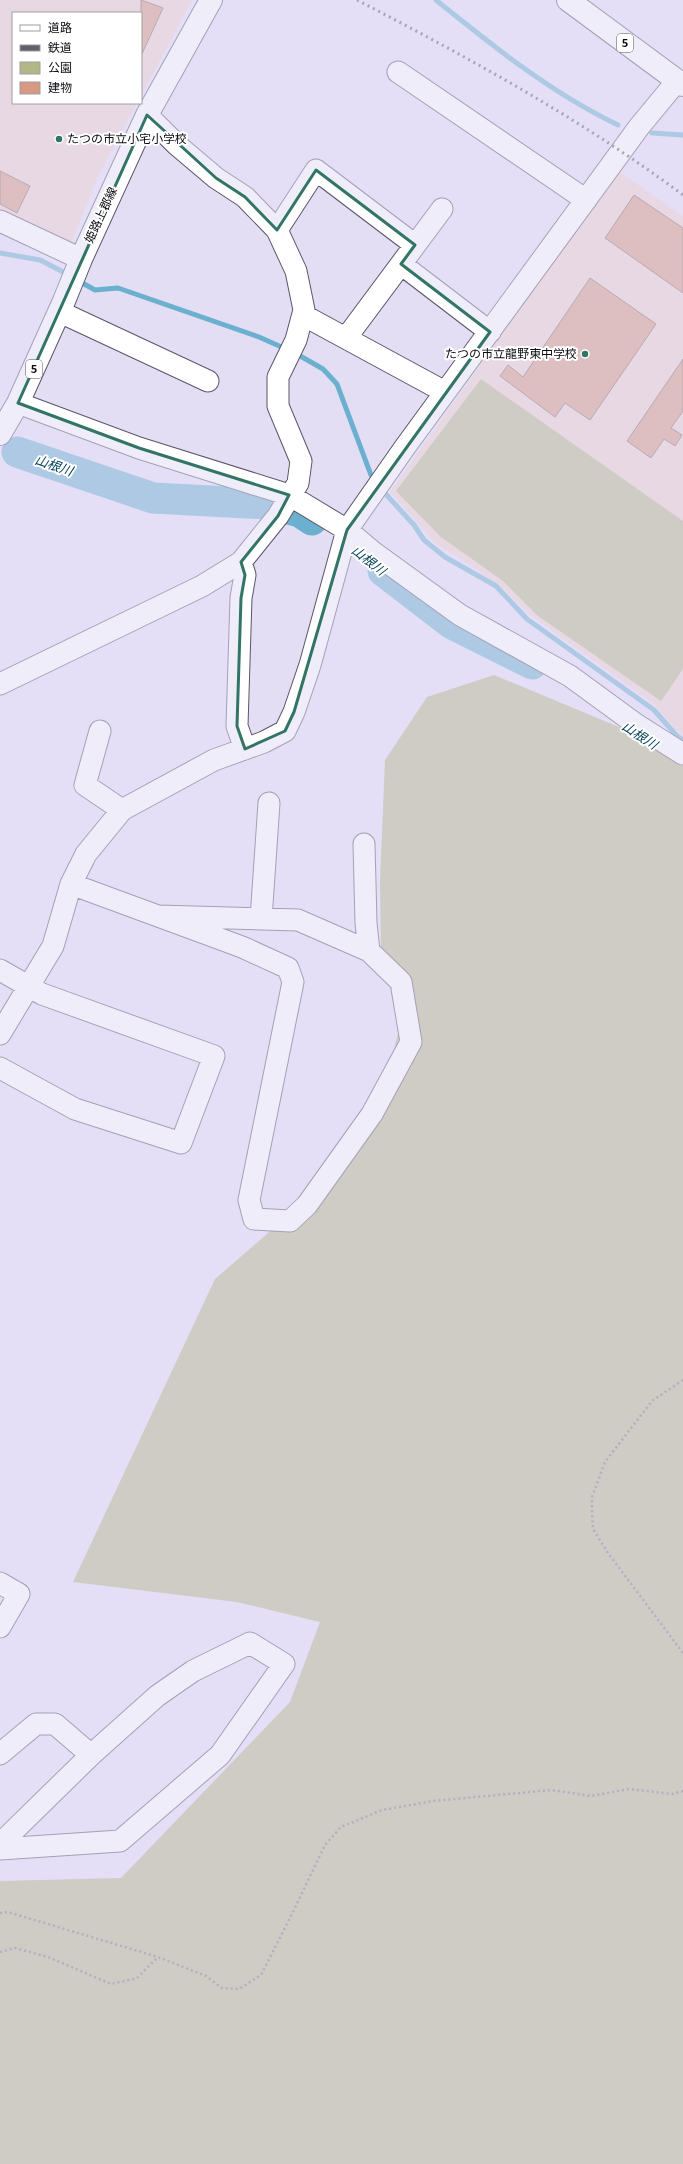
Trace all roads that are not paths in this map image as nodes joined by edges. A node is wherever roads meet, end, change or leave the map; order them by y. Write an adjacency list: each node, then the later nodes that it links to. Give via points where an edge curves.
1 (211, 0): 5 (main road, 姫路上郡線 / 5)
2 (568, 0): 4 (main road, 5)
3 (398, 72): 6 (street)
4 (680, 83): 6 (street, via 639,127)
5 (147, 115): 9 (street, via 216,178 245,197); 12 (main road, 姫路上郡線 / 5)
6 (586, 200): 15 (street)
7 (442, 209): 10 (street)
8 (0, 221): 12 (street)
9 (277, 230): 10 (street, via 316,170); 14 (street, via 296,271)
10 (415, 244): 11 (street)
11 (401, 264): 15 (street); 16 (street)
12 (79, 265): 13 (main road, 姫路上郡線 / 5)
13 (62, 306): 17 (street); 19 (main road, 姫路上郡線 / 5)
14 (303, 315): 16 (street); 21 (street, via 296,340 278,376 278,406 301,461 298,483)
15 (490, 332): 18 (street)
16 (346, 338): 18 (street)
17 (208, 381)
18 (445, 392): 22 (street)
19 (10, 409): 20 (main road, 姫路上郡線 / 5); 21 (street, via 139,448)
20 (0, 434)
21 (284, 505): 22 (street); 23 (street)
22 (347, 530): 26 (street, via 294,712 284,731); 27 (street, via 460,615 570,676 637,725)
23 (241, 562): 24 (street, via 202,586); 26 (street, via 245,575 241,598 237,726)
24 (0, 684)
25 (100, 731): 29 (street, via 85,785)
26 (245, 749): 29 (street, via 214,760)
27 (683, 754)
28 (269, 803): 33 (street)
29 (122, 810): 31 (street, via 86,854)
30 (364, 844): 34 (street)
31 (71, 884): 32 (street); 36 (street, via 53,946)
32 (158, 916): 33 (street); 34 (street, via 242,947 288,968 293,982 249,1200 254,1218 290,1221 307,1205 372,1114 411,1042 401,982)
33 (261, 919): 34 (street, via 298,920)
34 (369, 951)
35 (0, 970): 36 (street)
36 (28, 988): 37 (street); 38 (street, via 214,1056 181,1143 74,1109)
37 (0, 1034)
38 (0, 1068)
39 (0, 1583): 40 (street, via 19,1594)
40 (0, 1627)
41 (0, 1754): 42 (street, via 36,1724 55,1724)
42 (91, 1755): 43 (street); 44 (street, via 158,1696 193,1671 250,1643 284,1664 220,1755 120,1841)
43 (0, 1844)
44 (0, 1849)

